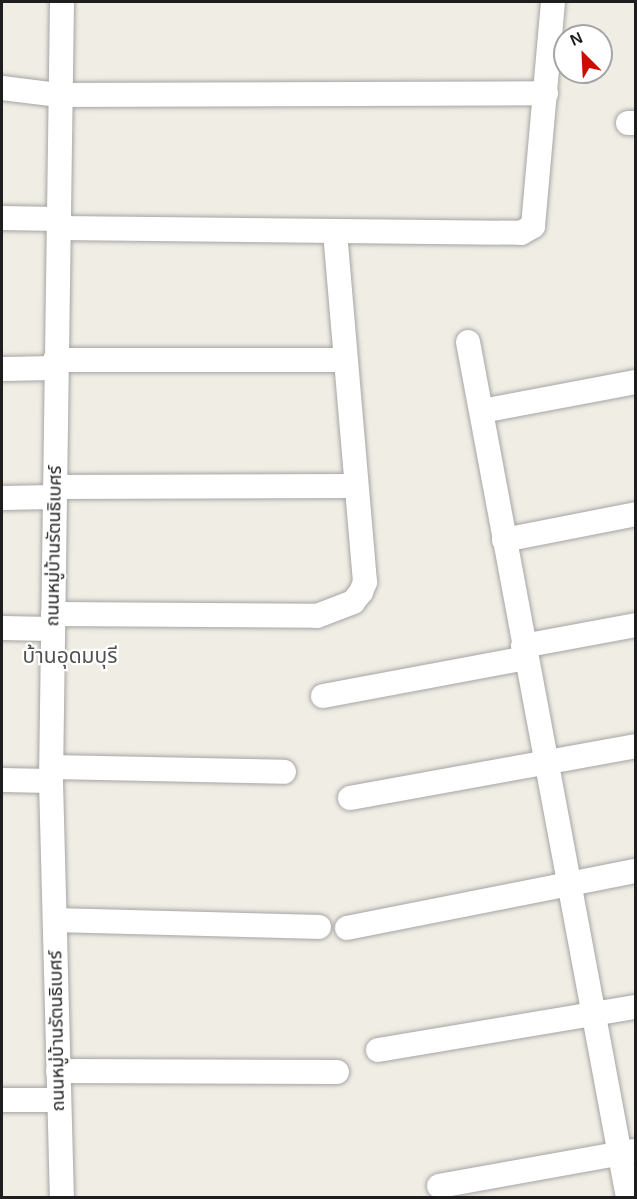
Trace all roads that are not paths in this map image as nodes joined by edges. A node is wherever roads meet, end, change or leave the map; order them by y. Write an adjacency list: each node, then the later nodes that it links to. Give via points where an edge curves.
1 (62, 2): 5 (street, ถนนหมู่บ้านรัตนธิเบศร์)
2 (553, 2): 4 (street)
3 (2, 88): 5 (street)
4 (546, 93): 5 (street); 8 (street, via 533,226 520,233)
5 (58, 95): 7 (street, ถนนหมู่บ้านรัตนธิเบศร์)
6 (2, 218): 7 (street)
7 (59, 224): 8 (street); 11 (street, ถนนหมู่บ้านรัตนธิเบศร์)
8 (335, 235): 10 (street)
9 (468, 342): 14 (street)
10 (343, 360): 11 (street); 15 (street)
11 (55, 364): 12 (street); 16 (street, ถนนหมู่บ้านรัตนธิเบศร์)
12 (2, 369)
13 (636, 382): 14 (street)
14 (482, 411): 19 (street)
15 (352, 486): 16 (street); 20 (street, via 365,582 353,602 336,610 317,616)
16 (55, 492): 17 (street); 20 (street, ถนนหมู่บ้านรัตนธิเบศร์)
17 (2, 498)
18 (636, 514): 19 (street)
19 (504, 540): 23 (street)
20 (52, 622): 22 (street); 28 (street, ถนนหมู่บ้านรัตนธิเบศร์)
21 (636, 625): 23 (street)
22 (2, 628)
23 (524, 652): 24 (street); 26 (street)
24 (323, 696)
25 (636, 746): 26 (street)
26 (547, 762): 30 (street); 32 (street)
27 (284, 772): 28 (street)
28 (52, 774): 29 (street); 33 (street, ถนนหมู่บ้านรัตนธิเบศร์)
29 (2, 780)
30 (350, 798)
31 (636, 871): 32 (street)
32 (568, 886): 35 (street); 37 (street)
33 (56, 920): 34 (street); 39 (street, ถนนหมู่บ้านรัตนธิเบศร์)
34 (319, 927)
35 (347, 928)
36 (636, 1007): 37 (street)
37 (596, 1014): 38 (street); 43 (street)
38 (378, 1050)
39 (58, 1071): 40 (street); 42 (street, ถนนหมู่บ้านรัตนธิเบศร์)
40 (337, 1072)
41 (2, 1100): 42 (street)
42 (57, 1100): 45 (street, ถนนหมู่บ้านรัตนธิเบศร์)
43 (627, 1152): 44 (street); 46 (street)
44 (439, 1186)
45 (62, 1197)
46 (628, 1197)

